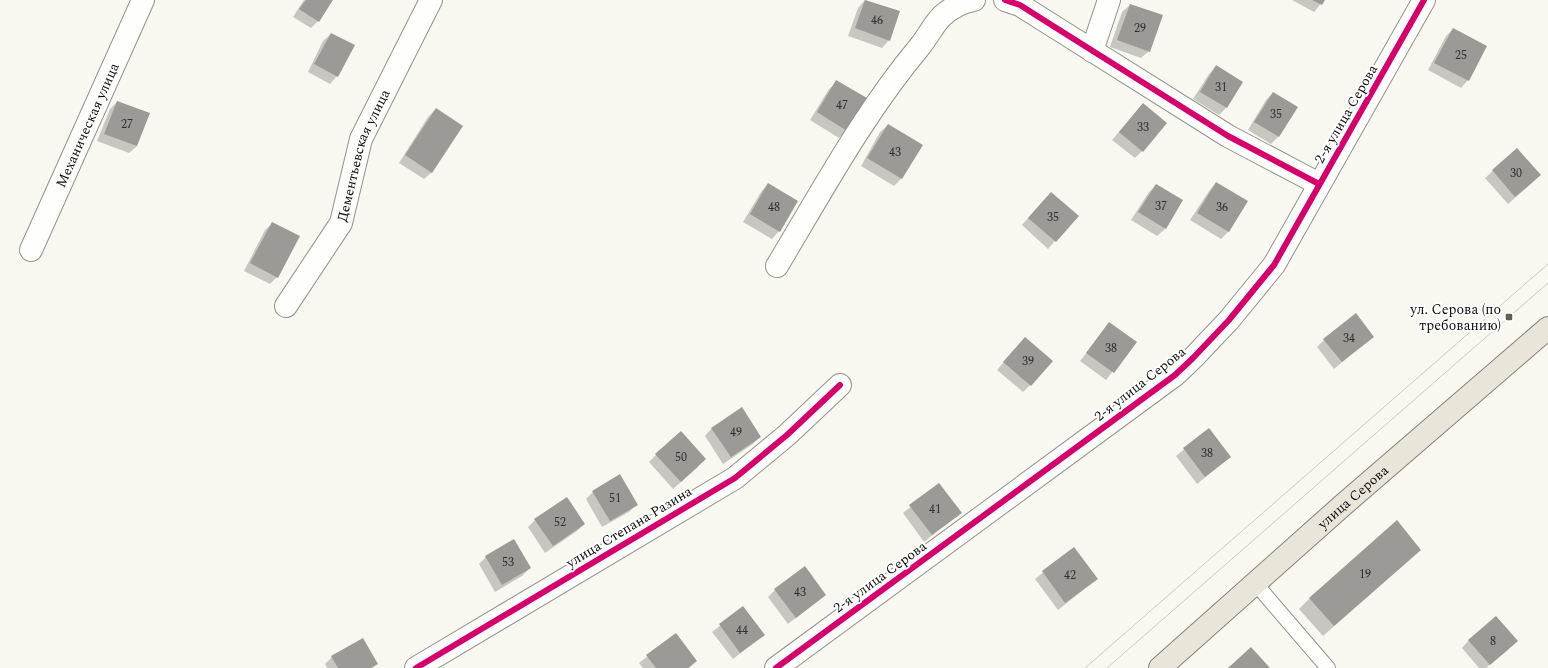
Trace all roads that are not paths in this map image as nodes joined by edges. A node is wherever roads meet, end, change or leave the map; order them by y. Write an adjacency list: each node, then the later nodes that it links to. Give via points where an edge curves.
1 (143, 0): 9 (street, Механическая улица)
2 (431, 0): 11 (street, Дементьевская улица, via 361,139 341,223)
3 (974, 0): 10 (street, via 954,7 942,16 896,74)
4 (1005, 0): 7 (street, via 1020,5)
5 (1110, 0): 7 (street)
6 (1424, 0): 8 (street, 2-я улица Серова)
7 (1092, 50): 8 (street, via 1228,136)
8 (1319, 184): 16 (street, 2-я улица Серова, via 1274,265 1202,349 1176,375)
9 (31, 250)
10 (777, 266)
11 (286, 306)
12 (1547, 330): 14 (main road, улица Серова)
13 (840, 386): 15 (street, улица Степана Разина, via 735,478)
14 (1255, 583): 17 (main road, улица Серова); 18 (lane)
15 (416, 668)
16 (776, 668)
17 (1160, 668)
18 (1328, 668)

